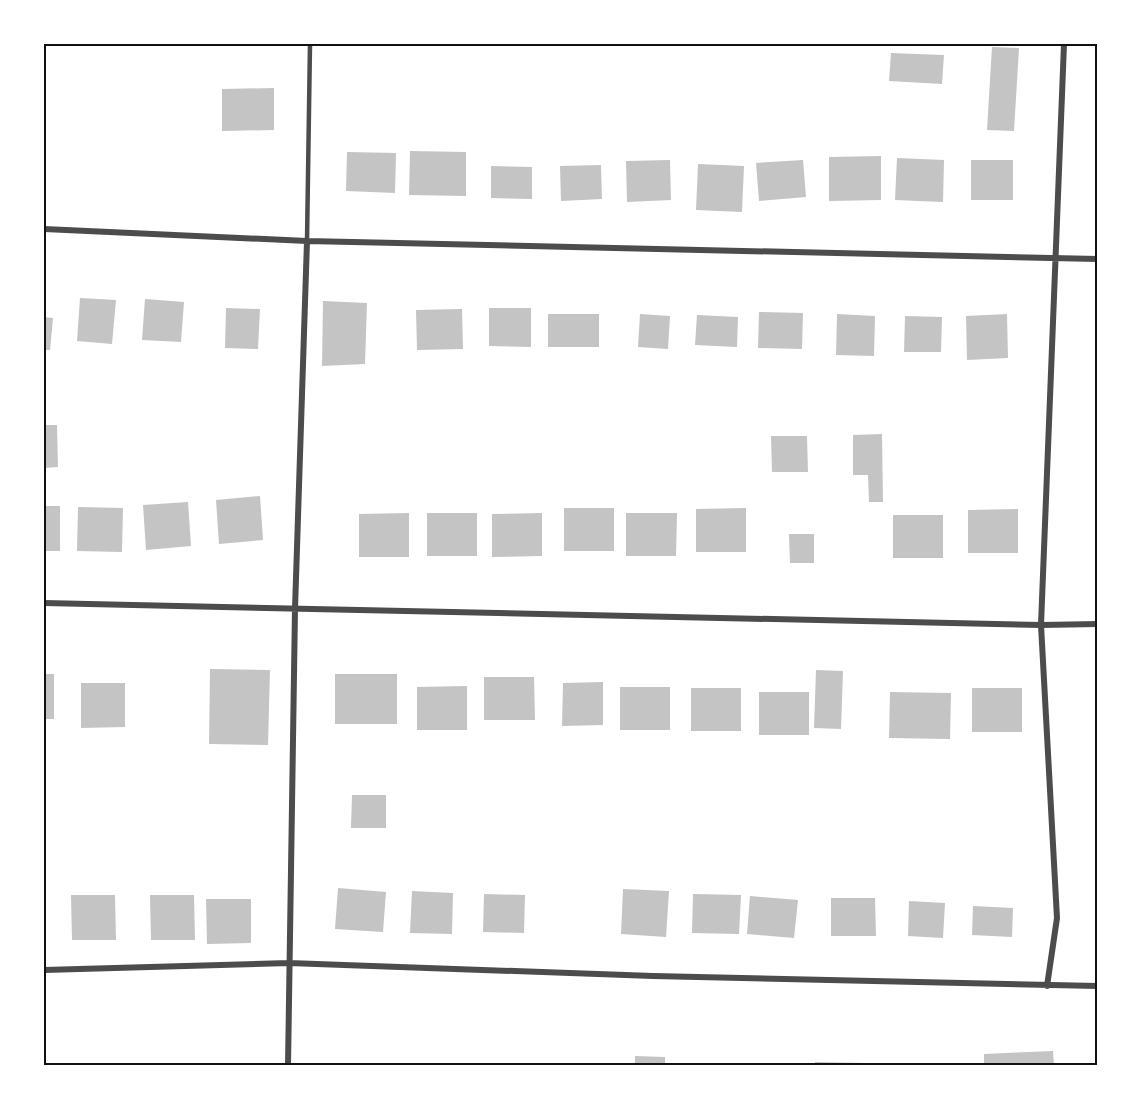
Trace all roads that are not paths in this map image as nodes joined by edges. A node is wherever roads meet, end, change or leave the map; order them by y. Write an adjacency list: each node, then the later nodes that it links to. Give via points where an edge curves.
1 (310, 44): 4 (lane)
2 (1064, 44): 6 (street)
3 (44, 229): 4 (street)
4 (307, 241): 6 (street); 8 (street)
5 (1098, 259): 6 (street)
6 (1057, 260): 10 (street)
7 (44, 603): 8 (street)
8 (295, 609): 10 (street); 11 (street)
9 (1098, 624): 10 (street)
10 (1041, 625): 13 (street, via 1057,918)
11 (289, 963): 12 (street); 13 (street); 15 (street)
12 (44, 970)
13 (1047, 986): 14 (street)
14 (1098, 986)
15 (288, 1065)

